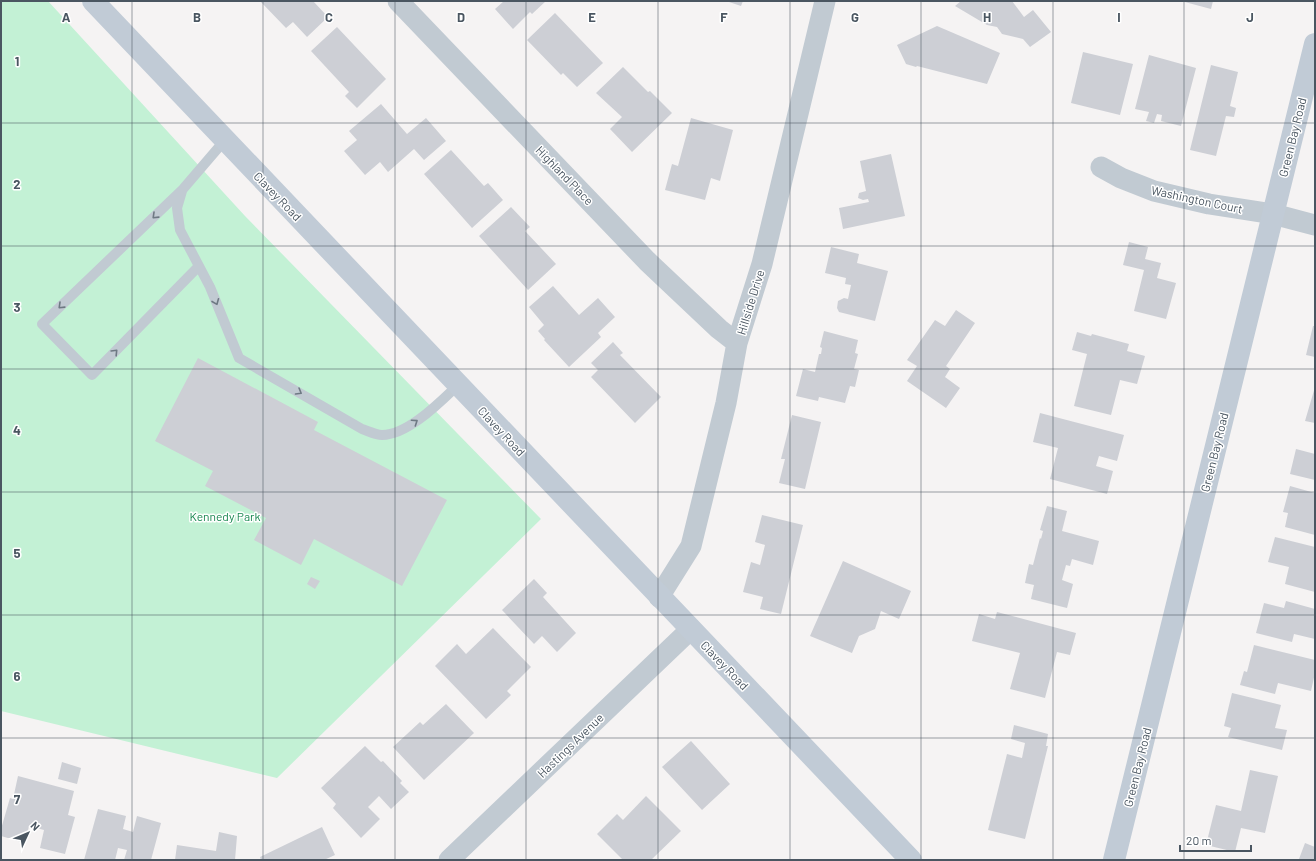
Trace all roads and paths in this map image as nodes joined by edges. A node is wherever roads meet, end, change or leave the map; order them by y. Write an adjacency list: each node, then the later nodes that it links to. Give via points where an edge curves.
1 (93, 1): 5 (main road, Clavey Road)
2 (398, 1): 11 (street, Highland Place, via 647,261)
3 (826, 1): 11 (street, Hillside Drive, via 762,264)
4 (1315, 44): 8 (main road, Green Bay Road)
5 (225, 140): 7 (lane); 12 (main road, Clavey Road)
6 (1101, 167): 8 (street, Washington Court, via 1120,178 1154,191 1209,204)
7 (183, 189): 10 (lane, via 176,208 180,230); 10 (lane, one-way to 10, via 42,324 92,375)
8 (1273, 214): 9 (street, Washington Court); 17 (main road, Green Bay Road)
9 (1315, 225)
10 (198, 267): 12 (lane, one-way to 12, via 210,287 239,358 362,428 380,435 400,431 427,414)
11 (737, 343): 13 (street, Hillside Drive, via 726,403 690,546)
12 (458, 385): 13 (main road, Clavey Road)
13 (659, 597): 14 (main road, Clavey Road)
14 (691, 629): 15 (street, Hastings Avenue); 16 (main road, Clavey Road)
15 (449, 860)
16 (911, 860)
17 (1114, 860)

